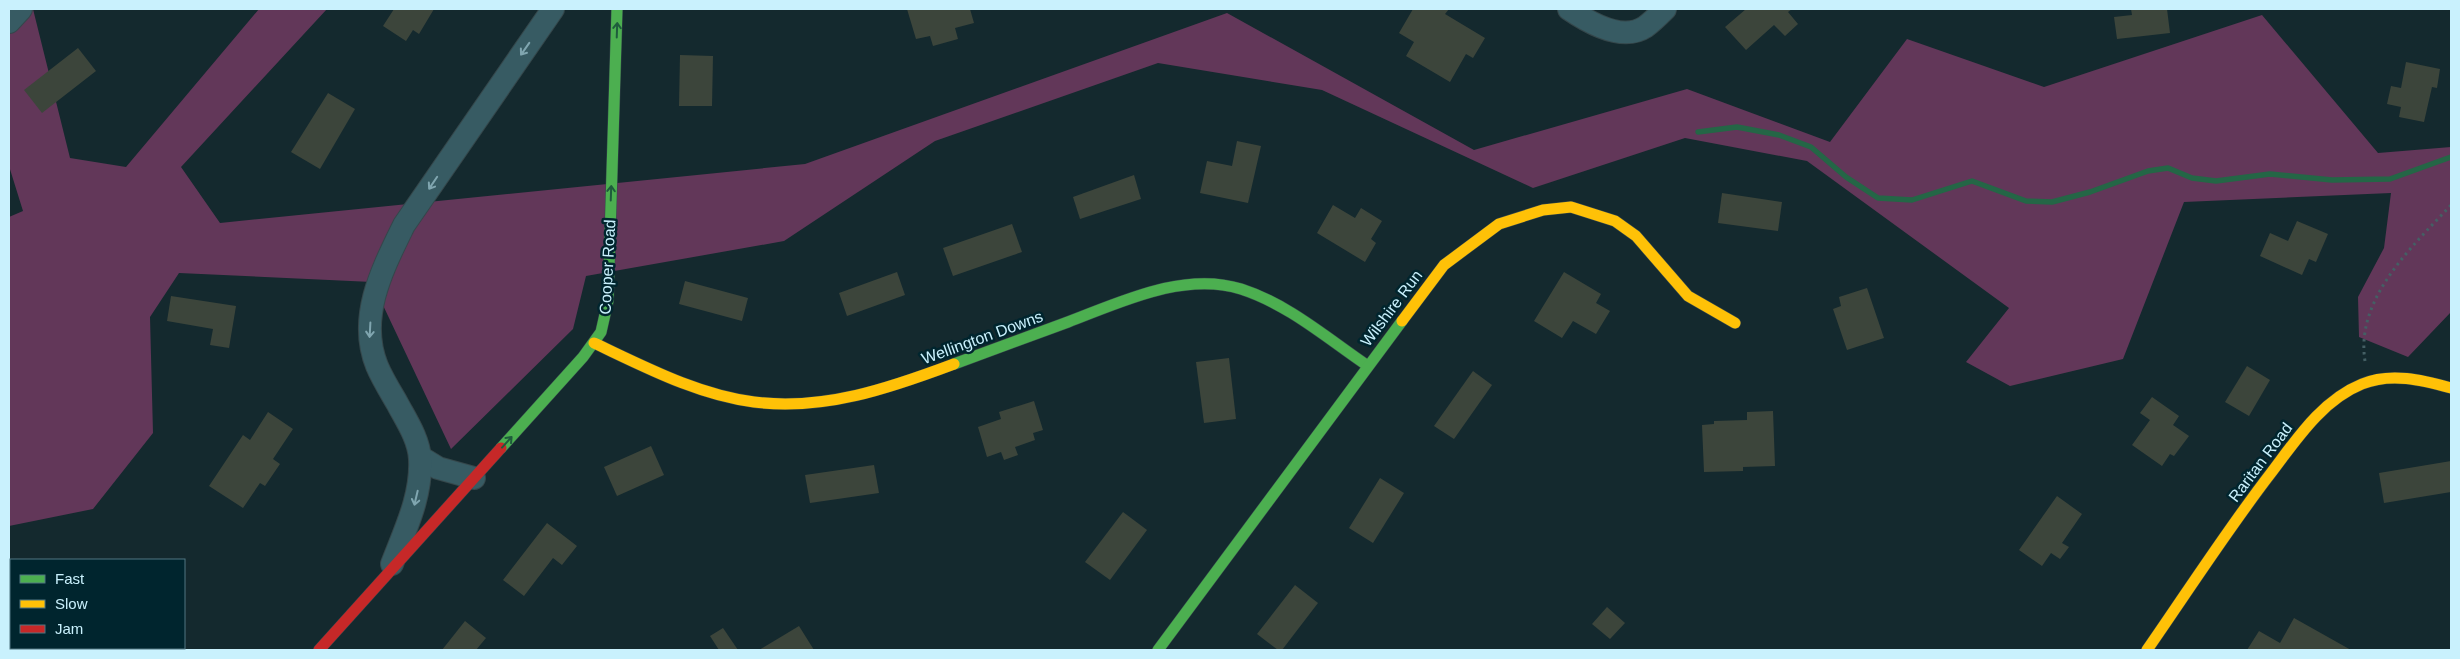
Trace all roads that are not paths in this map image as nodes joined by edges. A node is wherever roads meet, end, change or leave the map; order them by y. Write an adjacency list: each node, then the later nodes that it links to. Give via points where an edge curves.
1 (20, 9): 6 (street)
2 (553, 9): 11 (street, Cooper Road, one-way to 11, via 404,225 374,295 370,337 377,365 416,440)
3 (617, 9): 8 (street, Cooper Road, one-way to 3, via 605,321 608,300)
4 (1569, 9): 5 (street, via 1605,30 1624,32 1644,28)
5 (1665, 9)
6 (9, 22)
7 (1735, 323): 9 (street, Wilshire Run, via 1688,296 1636,236 1615,221 1571,207 1543,210 1499,224 1444,264)
8 (594, 343): 9 (street, Wellington Downs, via 682,384 754,402 798,404 884,390 1132,298 1182,286 1217,286 1239,289 1268,301); 12 (street, Cooper Road, one-way to 8)
9 (1368, 366): 15 (street, Wilshire Run)
10 (2451, 388): 16 (street, Raritan Road, via 2408,378 2387,378 2348,390 2331,402 2254,493)
11 (420, 457): 12 (street, via 438,468); 13 (street, Cooper Road, one-way to 13, via 414,507)
12 (474, 478): 13 (street, Cooper Road)
13 (388, 575): 14 (street, Cooper Road)
14 (319, 650)
15 (1158, 650)
16 (2147, 650)

